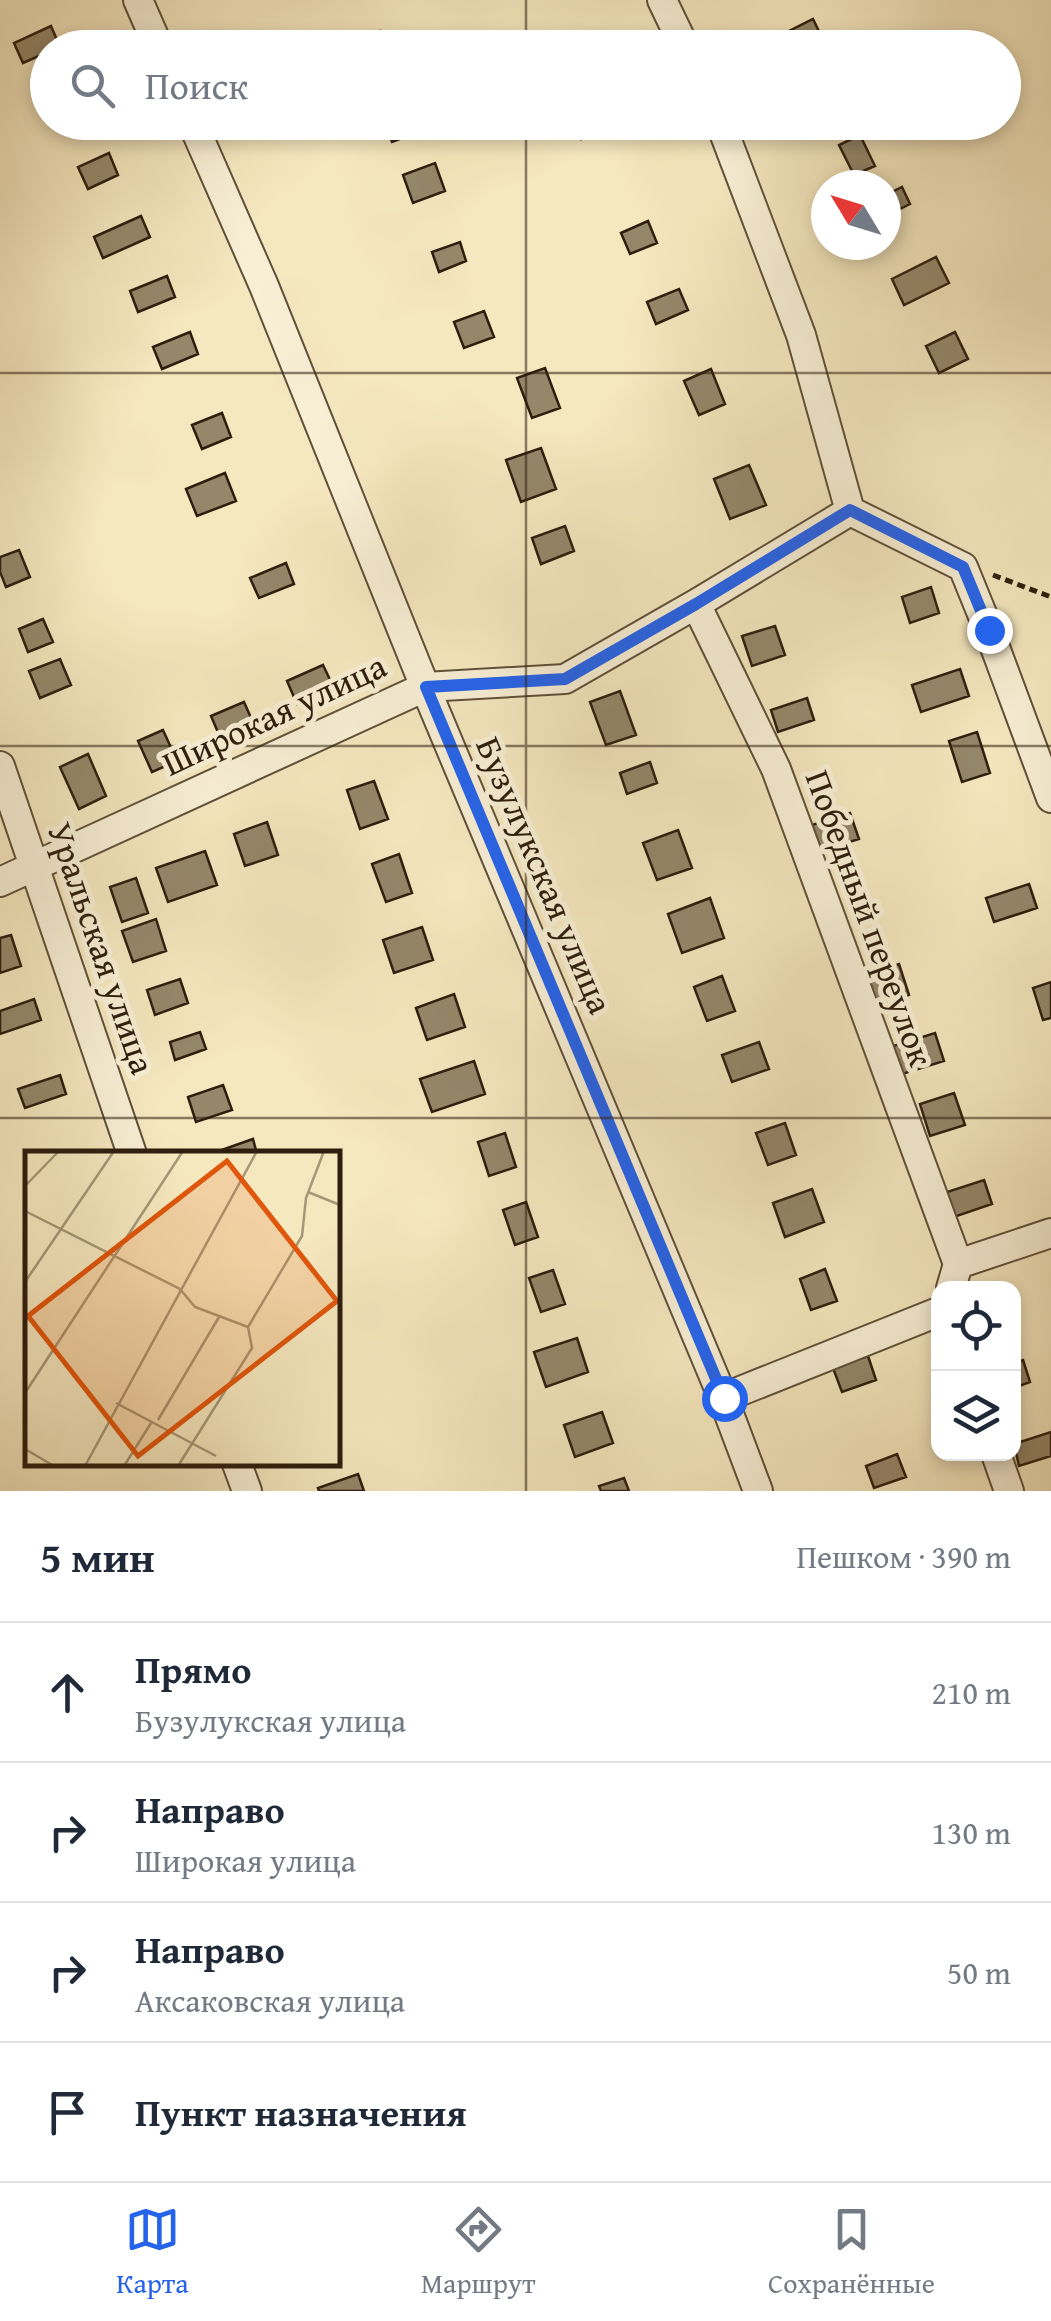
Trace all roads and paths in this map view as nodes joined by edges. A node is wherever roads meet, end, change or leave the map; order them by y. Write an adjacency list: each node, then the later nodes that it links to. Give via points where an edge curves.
1 (138, 0): 3 (street)
2 (662, 0): 4 (street)
3 (151, 30)
4 (676, 30)
5 (200, 140): 11 (street, Бузулукская улица)
6 (727, 140): 7 (street, via 801,335)
7 (850, 510): 8 (street); 10 (street, Широкая улица)
8 (963, 567): 9 (path); 13 (street)
9 (1051, 597)
10 (696, 604): 11 (street, Широкая улица, via 565,679); 18 (street, Победный переулок, via 776,769)
11 (426, 687): 14 (street, Широкая улица); 20 (street, Бузулукская улица)
12 (0, 766): 14 (street, Уральская улица)
13 (1051, 798)
14 (34, 865): 15 (street, Широкая улица); 16 (street, Уральская улица)
15 (0, 882)
16 (131, 1151)
17 (1051, 1233): 18 (street)
18 (954, 1276)
19 (931, 1315): 20 (street)
20 (724, 1398): 24 (street, Бузулукская улица)
21 (998, 1461): 25 (street)
22 (239, 1466): 23 (street)
23 (247, 1491)
24 (758, 1491)
25 (1009, 1491)

